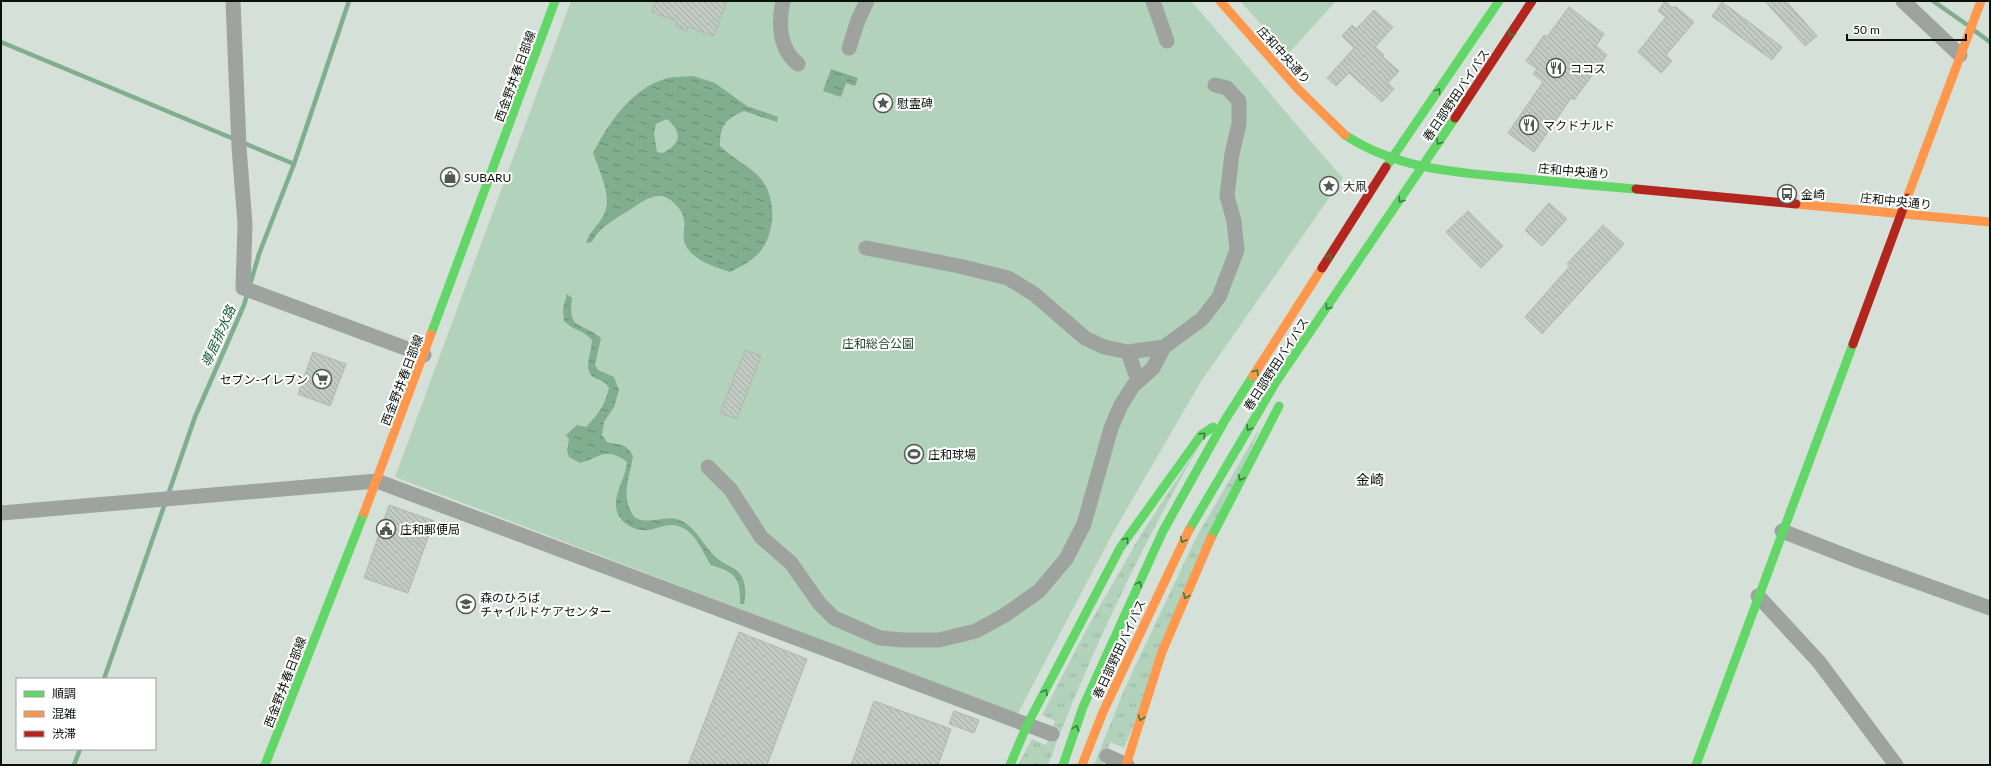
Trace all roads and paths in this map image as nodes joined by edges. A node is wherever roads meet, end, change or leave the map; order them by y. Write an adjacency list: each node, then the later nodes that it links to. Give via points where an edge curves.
1 (233, 1): 25 (street, via 245,224 243,288)
2 (555, 1): 25 (main road, 西金野井春日部線)
3 (783, 1): 14 (street, via 780,16 781,34 790,58)
4 (868, 1): 12 (street, via 858,20)
5 (1153, 1): 11 (street)
6 (1220, 1): 16 (main road, 庄和中央通り, via 1284,74 1337,129 1349,138)
7 (1499, 1): 16 (main road, 春日部野田バイパス, one-way to 7)
8 (1532, 1): 17 (main road, 春日部野田バイパス, one-way to 17)
9 (1902, 1): 13 (street)
10 (1983, 8): 13 (main road)
11 (1167, 41)
12 (849, 48)
13 (1960, 54): 18 (main road)
14 (798, 64)
15 (1215, 85): 23 (street, via 1227,88 1239,101 1239,124 1227,196 1234,221 1237,250 1215,303 1202,319)
16 (1392, 158): 17 (main road, 庄和中央通り); 28 (main road, 春日部野田バイパス, one-way to 16)
17 (1422, 167): 18 (main road, 庄和中央通り); 21 (main road, 春日部野田バイパス, one-way to 21)
18 (1901, 214): 19 (main road, 庄和中央通り); 32 (main road)
19 (1990, 222)
20 (866, 248): 24 (street, via 1008,278 1034,294 1086,338 1104,347)
21 (1360, 260): 22 (main road); 41 (main road, 春日部野田バイパス, one-way to 41, via 1276,382 1184,538 1103,712)
22 (1344, 298)
23 (1164, 347): 24 (street); 26 (street, via 1153,368)
24 (1128, 352): 26 (street)
25 (424, 355): 30 (main road, 西金野井春日部線)
26 (1138, 381): 29 (street, via 1116,417 1084,524 1066,559 1039,590 1004,615 976,630 938,640 880,638 834,618 819,603 791,563 761,537 731,490)
27 (1285, 397): 42 (main road, one-way to 42, via 1269,423 1207,545 1162,652)
28 (1226, 420): 35 (main road, one-way to 28, via 1120,548 1201,435); 40 (main road, 春日部野田バイパス, one-way to 28, via 1083,707 1163,531)
29 (708, 466)
30 (377, 481): 31 (street); 35 (street); 38 (main road, 西金野井春日部線)
31 (1, 513)
32 (1782, 531): 33 (main road); 34 (street)
33 (1758, 596): 43 (main road); 44 (street, via 1819,662)
34 (1990, 608)
35 (1027, 725): 36 (street); 39 (main road)
36 (1052, 734)
37 (1107, 756): 42 (street)
38 (265, 765)
39 (1010, 765)
40 (1063, 765)
41 (1082, 765)
42 (1126, 765)
43 (1696, 765)
44 (1896, 765)

